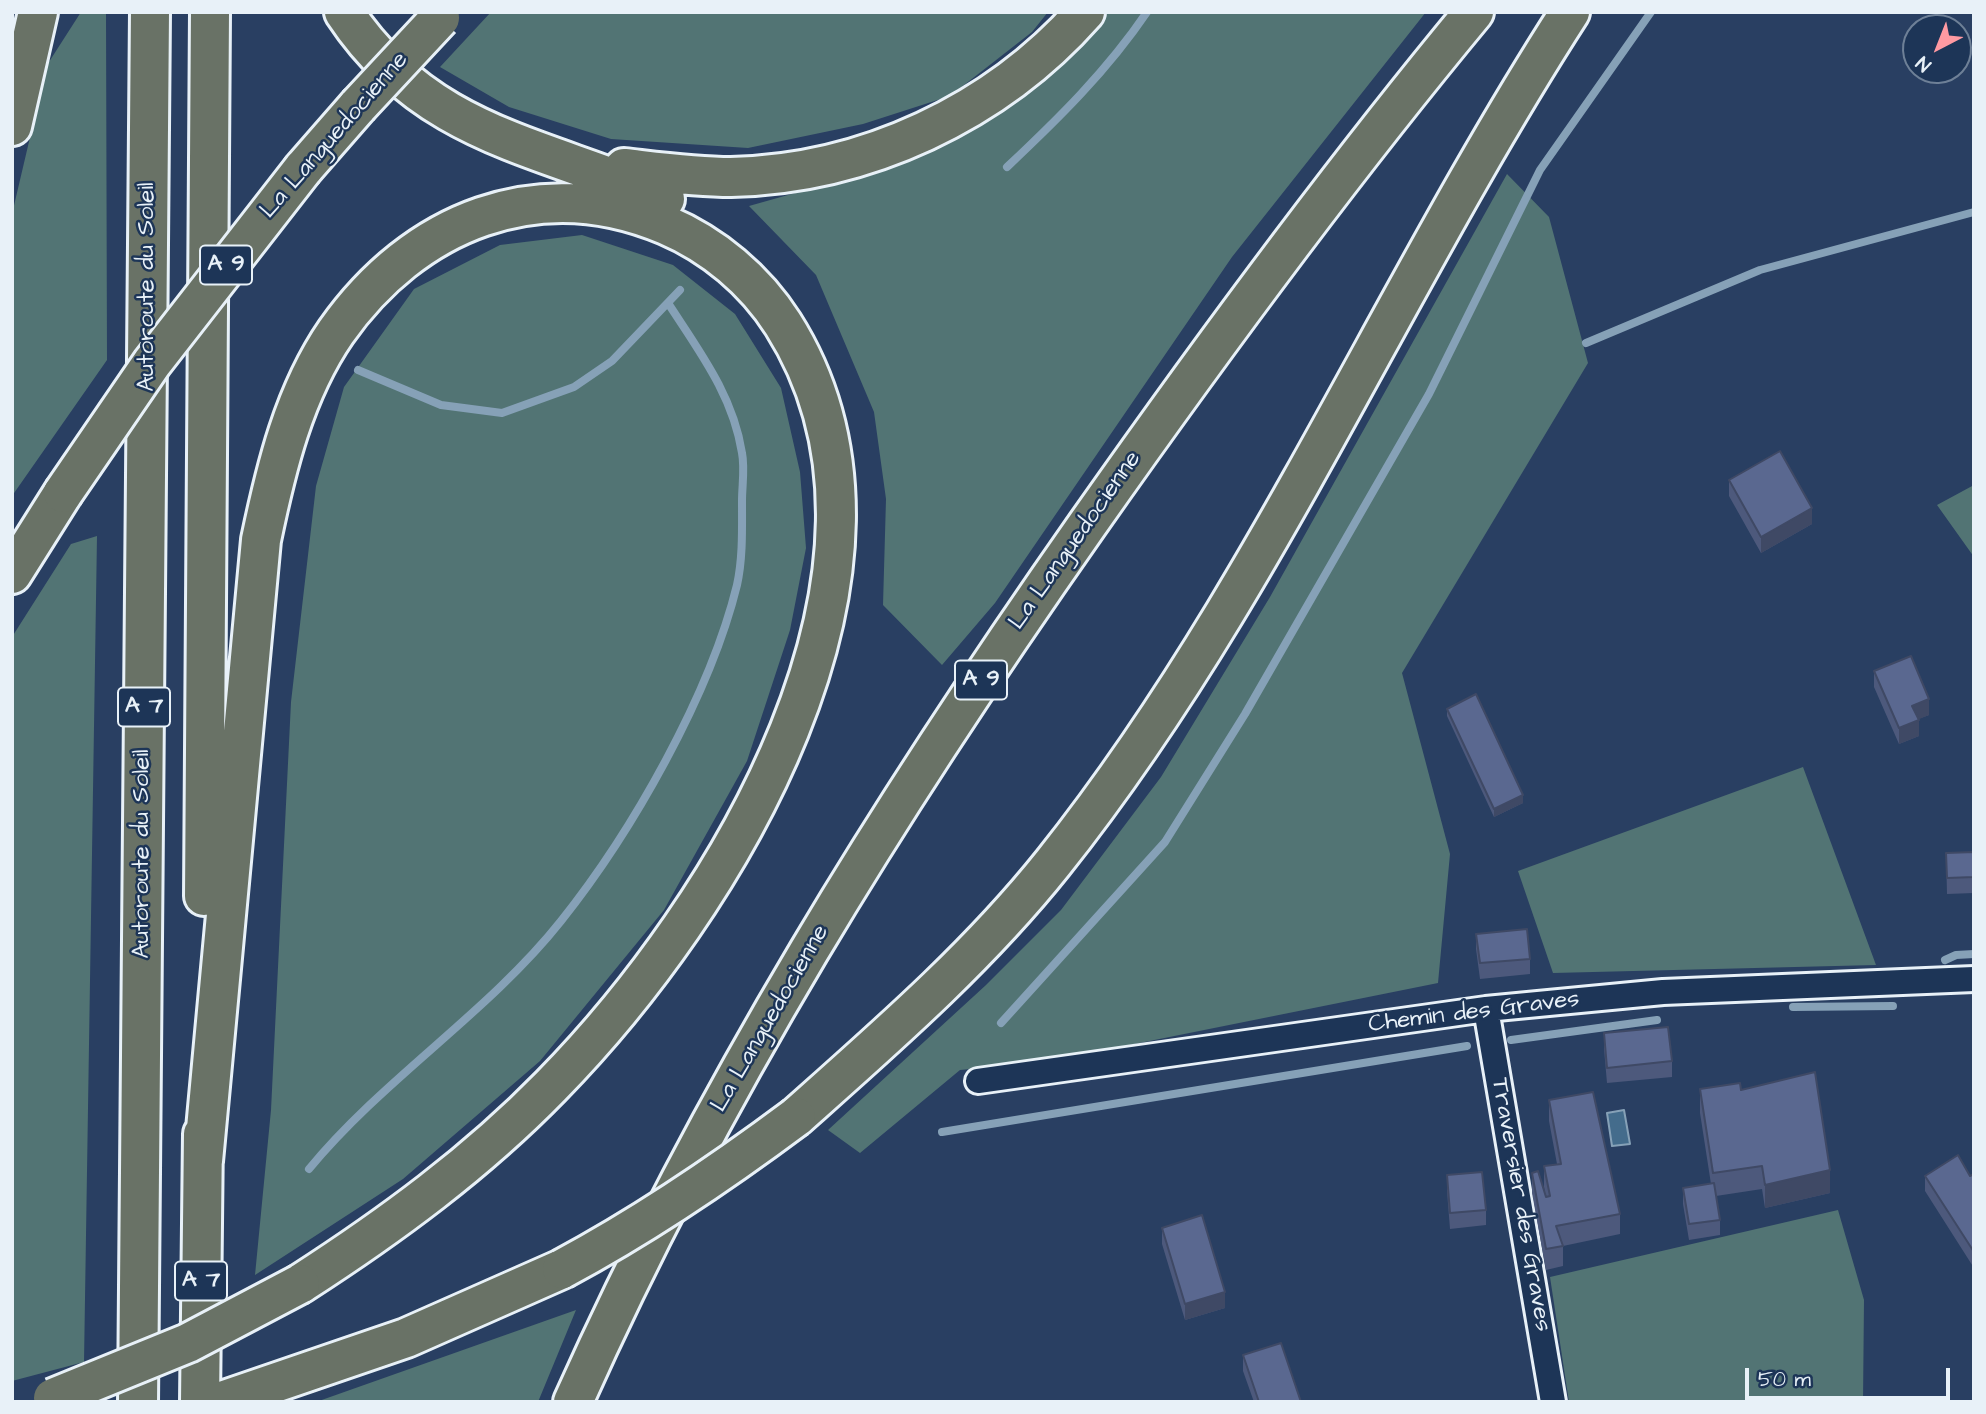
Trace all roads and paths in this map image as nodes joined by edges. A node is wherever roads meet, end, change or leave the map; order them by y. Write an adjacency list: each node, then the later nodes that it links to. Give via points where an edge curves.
1 (150, 12): 21 (highway, Autoroute du Soleil / A 7)
2 (211, 12): 17 (highway, A 7)
3 (344, 12): 10 (highway, via 373,49 438,107)
4 (1085, 12): 10 (highway, via 1037,61 965,112 915,136 828,166 771,174 698,176)
5 (1474, 12): 24 (highway, La Languedocienne / A 9, via 1225,332 1002,648 900,803 697,1146)
6 (1570, 12): 23 (highway, bridge, via 1511,103 1260,554 1147,735 1059,855 942,985 796,1116 653,1217 562,1269 407,1338)
7 (38, 14): 9 (highway)
8 (443, 15): 11 (highway, La Languedocienne / A 9, bridge, via 303,169 152,363)
9 (12, 126)
10 (563, 162): 18 (highway, via 706,218 748,249 806,320 833,377 854,477 852,560 838,638 803,747 768,819 691,948 652,998 557,1106 494,1164 420,1224)
11 (63, 493): 12 (highway); 13 (highway, La Languedocienne / A 9)
12 (12, 561)
13 (12, 574)
14 (1974, 979): 15 (street, Chemin des Graves, via 1663,992)
15 (1486, 1009): 16 (street, Chemin des Graves); 25 (street, Traversier des Graves)
16 (978, 1081)
17 (203, 1161): 18 (highway, via 261,540 272,486 299,401 318,363 352,311 393,267 448,230 498,211 556,202 621,208 696,239 736,269 785,327 808,374 828,445 834,507 830,580 816,651 790,729 724,866 664,954 606,1027 549,1089 477,1155); 22 (highway, A 7)
18 (300, 1294): 19 (highway, bridge); 20 (highway, via 169,1371)
19 (47, 1400)
20 (94, 1402)
21 (138, 1402)
22 (200, 1402)
23 (219, 1402)
24 (573, 1402)
25 (1553, 1402)

